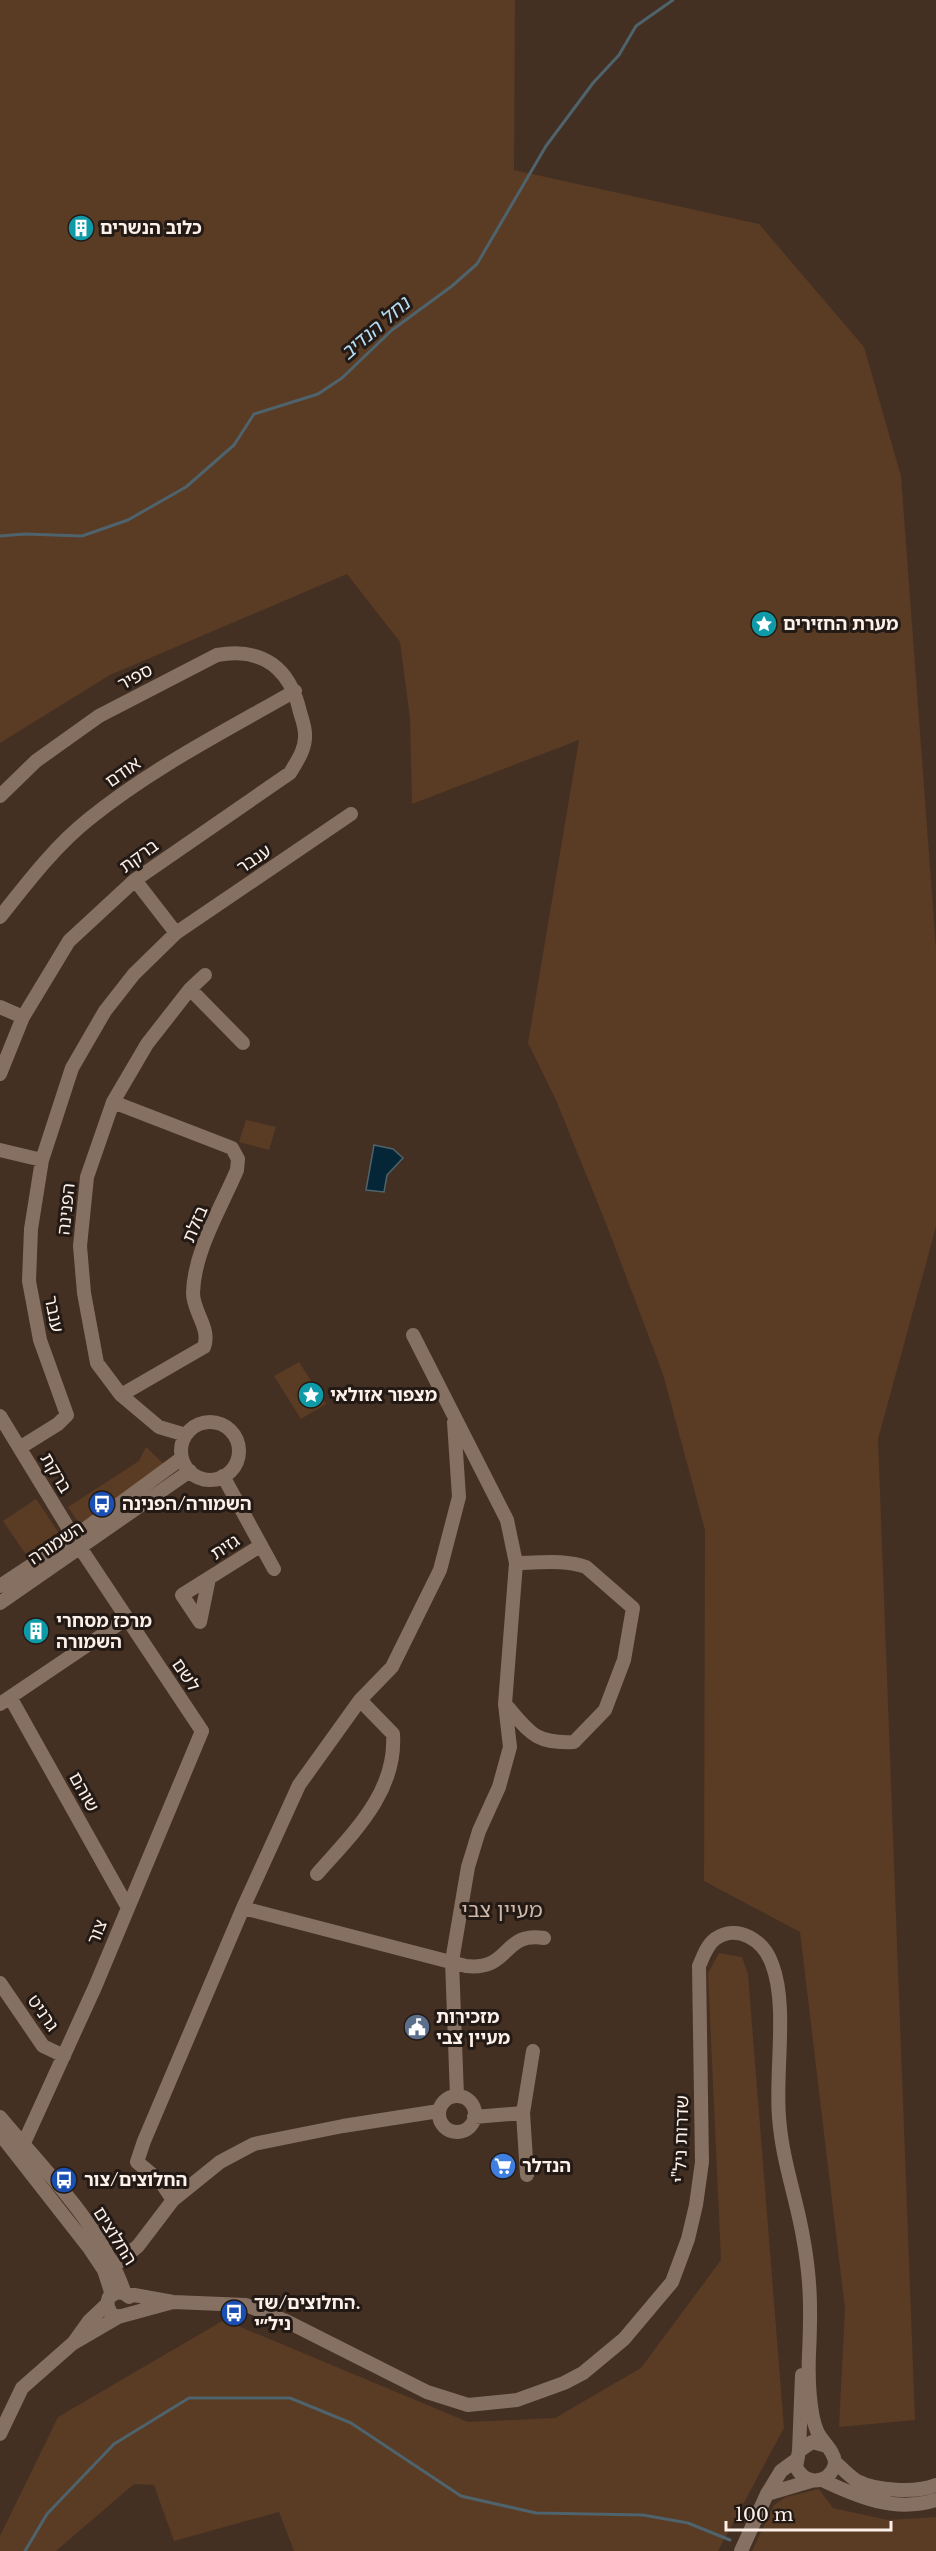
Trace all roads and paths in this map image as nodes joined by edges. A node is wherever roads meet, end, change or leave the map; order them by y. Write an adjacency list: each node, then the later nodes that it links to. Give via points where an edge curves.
1 (295, 691): 2 (street, ספיר, via 277,665 236,652 217,655 99,717 36,761); 4 (street, ברקת, via 306,735 301,755 290,773); 5 (street, אודם, via 144,778 87,820 34,873)
2 (0, 796)
3 (351, 814): 6 (street, ענבר)
4 (135, 880): 6 (street); 10 (street, ברקת, via 69,941)
5 (0, 918)
6 (176, 933): 15 (street, ענבר, via 134,974 105,1011 72,1068)
7 (205, 975): 8 (street, הפנינה)
8 (190, 989): 11 (street); 13 (street, הפנינה, via 147,1044)
9 (0, 1007): 10 (street)
10 (22, 1017): 12 (street, ברקת)
11 (243, 1043)
12 (0, 1074)
13 (113, 1102): 17 (street, הפנינה, via 87,1177 80,1246 84,1293 98,1363); 17 (street, בזלת, via 232,1148 238,1159 195,1274 193,1296 207,1337 204,1347)
14 (0, 1150): 15 (street)
15 (42, 1160): 21 (street, ענבר, via 31,1228 29,1281 40,1340 67,1415)
16 (413, 1335): 19 (street)
17 (121, 1395): 20 (street, הפנינה, via 159,1428)
18 (0, 1416): 21 (street, ברקת)
19 (454, 1416): 27 (street, via 507,1520); 34 (street, via 459,1497 440,1570 392,1667)
20 (186, 1435): 22 (street, via 181,1445); 24 (street, via 208,1422 231,1431 238,1454)
21 (21, 1448): 25 (street, ברקת)
22 (182, 1458): 23 (street); 25 (street, השמורה)
23 (190, 1472): 24 (street, via 203,1478); 25 (street, השמורה)
24 (223, 1476): 26 (street, גזית)
25 (77, 1543): 30 (street, השמורה); 31 (street, השמורה); 32 (street, לשם)
26 (260, 1546): 28 (street, גזית); 29 (street, גזית)
27 (516, 1563): 35 (street); 35 (street, via 579,1565 633,1608 624,1660 605,1710 574,1742 539,1739)
28 (274, 1569)
29 (209, 1578)
30 (0, 1586)
31 (0, 1603)
32 (126, 1622): 33 (street); 36 (street, לשם)
33 (5, 1700): 38 (street, שוהם)
34 (360, 1700): 37 (street, via 393,1734 394,1752 386,1783 372,1810); 39 (street, via 299,1785)
35 (505, 1704): 41 (street, via 510,1747 468,1867)
36 (202, 1731): 38 (street, צור)
37 (317, 1874)
38 (127, 1906): 44 (street, צור)
39 (243, 1908): 41 (street); 53 (street, via 137,2162 161,2182)
40 (544, 1938): 41 (street, via 518,1940 487,1966)
41 (452, 1961): 45 (street)
42 (0, 1983): 44 (street, גרניט, via 43,2046)
43 (533, 2051): 47 (street)
44 (64, 2056): 51 (street, צור)
45 (457, 2096): 46 (street, via 447,2099); 48 (street, via 468,2100)
46 (439, 2111): 48 (street, via 444,2126 454,2131 465,2130); 53 (street, via 254,2144 220,2162)
47 (523, 2113): 48 (street); 52 (street)
48 (474, 2116)
49 (0, 2117): 51 (street, החלוצים)
50 (0, 2134): 54 (street, החלוצים)
51 (23, 2145): 54 (street, החלוצים, via 80,2213)
52 (527, 2175)
53 (173, 2200): 54 (street, via 138,2246)
54 (109, 2267): 55 (street, החלוצים)
55 (115, 2298): 56 (street, שדרות ניל"י); 57 (street, via 111,2314); 57 (street, via 132,2302); 58 (street, שדרות ניל"י, via 89,2321)
56 (173, 2302): 57 (street, שדרות ניל"י); 59 (street, שדרות ניל"י, via 246,2305 427,2392 468,2405 517,2400 584,2373 624,2339 672,2282 688,2239 702,2162 699,1966 715,1939 730,1932 758,1942 772,1963 776,1982 778,2115 810,2279)
57 (123, 2316): 58 (street, שדרות ניל"י)
58 (72, 2344): 60 (street, שדרות ניל"י, via 22,2388)
59 (809, 2359): 61 (street, שדרות ניל"י, via 812,2410 817,2431); 62 (street, שדרות ניל"י, via 802,2375)
60 (0, 2434)
61 (827, 2446): 62 (street, via 812,2442); 63 (street)
62 (798, 2455): 64 (street, via 800,2473); 66 (street, via 781,2471)
63 (835, 2462): 64 (street, via 831,2473); 65 (street, via 856,2481 883,2488 907,2490)
64 (817, 2480): 66 (street); 67 (street, via 876,2503 909,2505)
65 (936, 2485)
66 (767, 2494): 68 (street)
67 (936, 2500)
68 (741, 2551)

